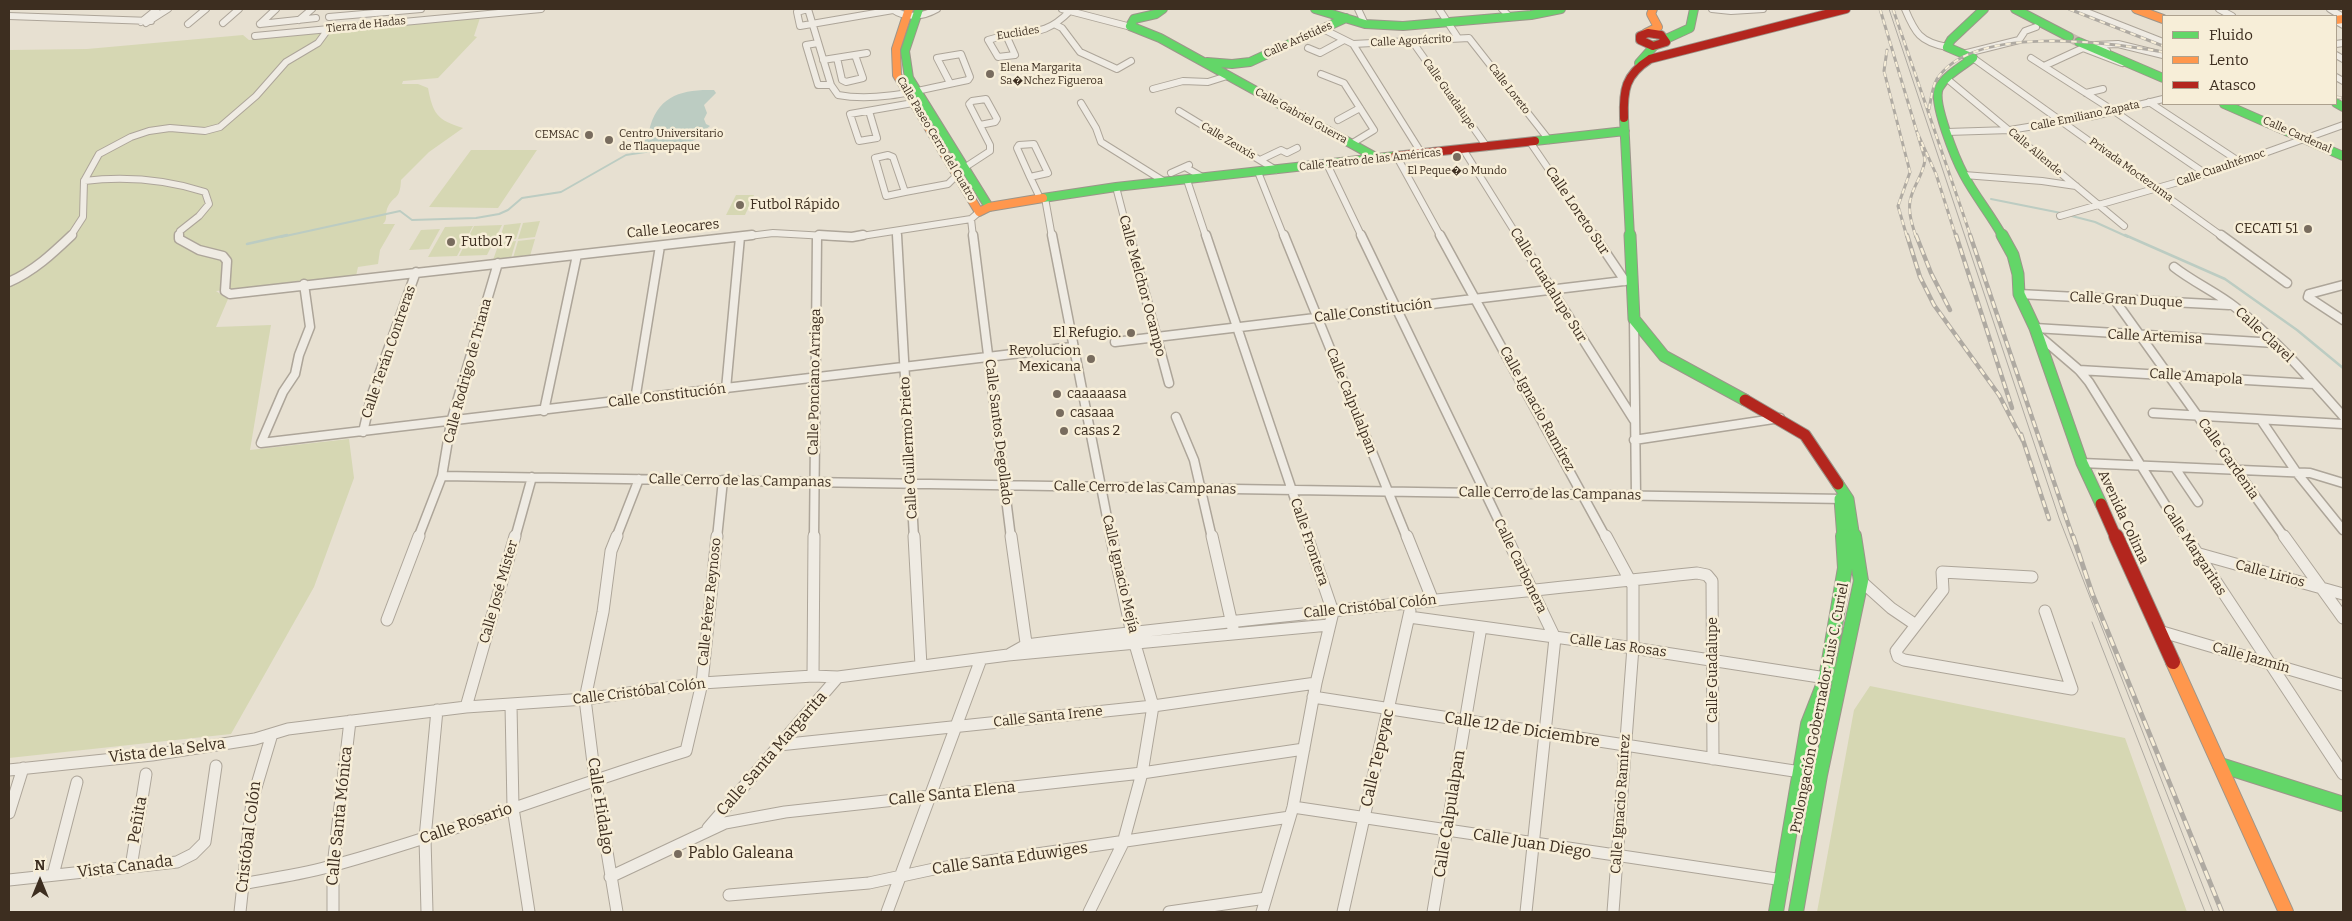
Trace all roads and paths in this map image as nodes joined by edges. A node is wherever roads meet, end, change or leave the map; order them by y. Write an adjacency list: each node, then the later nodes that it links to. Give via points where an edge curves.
1 (157, 9): 47 (street)
2 (168, 9): 48 (street)
3 (206, 9): 53 (street)
4 (240, 9): 51 (street)
5 (276, 9): 45 (street, via 260,24)
6 (312, 9): 45 (street)
7 (350, 9): 39 (street)
8 (421, 9): 31 (street)
9 (539, 9): 57 (street, Tierra de Hadas)
10 (808, 9): 49 (street); 49 (street, via 797,12 799,24 803,26)
11 (882, 9): 34 (street)
12 (937, 9): 35 (street)
13 (1062, 9): 32 (street)
14 (1316, 9): 46 (street)
15 (1358, 9): 55 (street)
16 (1439, 9): 52 (street)
17 (1561, 9): 36 (street)
18 (1653, 9): 62 (street, via 1651,14 1658,27)
19 (1694, 9): 63 (street, via 1690,28)
20 (1712, 9): 21 (street)
21 (1763, 9)
22 (1846, 9): 82 (street, via 1662,54)
23 (1905, 9): 71 (street, via 1919,38)
24 (1984, 9): 71 (street)
25 (2015, 9): 83 (street)
26 (2079, 9): 66 (street)
27 (2136, 9): 44 (street)
28 (2219, 9): 37 (street)
29 (2330, 9): 43 (street)
30 (893, 10): 34 (street); 35 (street)
31 (383, 11): 39 (street)
32 (1070, 11): 41 (street); 54 (street, Euclides)
33 (842, 12): 34 (street); 49 (street)
34 (861, 12): 49 (street)
35 (913, 12): 96 (street, Calle Paseo Cerro del Cuatro, via 903,53)
36 (1506, 13): 52 (street)
37 (2230, 15)
38 (9, 16): 47 (street)
39 (342, 16): 40 (street)
40 (329, 17)
41 (1097, 17): 50 (street)
42 (316, 18): 45 (street)
43 (2343, 18)
44 (2162, 19)
45 (299, 20)
46 (1333, 20): 55 (street); 64 (street); 86 (street, Calle Arístides)
47 (141, 21): 48 (street)
48 (151, 21)
49 (812, 21): 67 (street)
50 (1146, 21): 84 (street, Calle Gabriel Guerra, via 1160,38)
51 (223, 23)
52 (1449, 23): 55 (street); 60 (street)
53 (188, 24)
54 (1056, 24): 59 (street, Euclides, via 1047,29); 81 (street, Euclides, via 1080,52 1117,68)
55 (1365, 24)
56 (2036, 27): 77 (street, via 2025,31 2019,40)
57 (329, 28): 58 (street, Tierra de Hadas); 141 (street, via 318,43 286,62 256,96 220,127 205,131 170,128 131,137 99,154)
58 (255, 36)
59 (1006, 36): 75 (street); 75 (street, Euclides, via 988,40 998,57)
60 (1458, 38): 61 (street, Calle Agorácrito); 65 (street, Calle Agorácrito)
61 (1469, 38): 117 (street, Calle Loreto)
62 (1643, 38): 63 (street, via 1656,34); 70 (street); 82 (street)
63 (1666, 39): 70 (street, via 1665,43)
64 (1344, 40): 68 (street); 72 (street, via 1320,53)
65 (1412, 41): 68 (street, Calle Agorácrito); 122 (street, Calle Guadalupe)
66 (2162, 42)
67 (818, 43): 80 (street); 92 (street, via 806,45 809,60 818,85)
68 (1353, 44): 126 (street)
69 (2026, 44): 77 (street)
70 (1655, 46): 82 (street)
71 (1947, 47): 77 (street)
72 (1308, 48)
73 (867, 53): 74 (street)
74 (855, 55): 78 (street); 78 (street, via 863,78 846,82 842,80)
75 (1016, 55)
76 (2162, 55): 83 (street, via 2113,44 2095,45 2132,62)
77 (1968, 56): 89 (street); 110 (street, Privada Moctezuma)
78 (837, 58): 80 (street)
79 (2032, 58): 85 (street)
80 (823, 60): 92 (street)
81 (1131, 61)
82 (1639, 64): 114 (street, via 1625,83)
83 (2132, 65): 85 (street, via 2083,48); 90 (street)
84 (1214, 66): 86 (street, Calle Gabriel Guerra, via 1232,64); 88 (street, Calle Gabriel Guerra)
85 (2044, 66): 97 (street)
86 (1245, 68): 88 (street, Calle Arístides); 93 (street, Calle Gabriel Guerra)
87 (1321, 74): 104 (street, via 1344,83)
88 (1226, 76): 93 (street, Calle Gabriel Guerra); 94 (street, via 1208,82 1189,80)
89 (1946, 78): 113 (street, Calle Allende); 115 (street, Avenida Colima, via 1938,96)
90 (2162, 78)
91 (950, 83): 91 (street, via 938,57 961,54 970,79); 96 (street)
92 (831, 85): 96 (street, via 843,97 862,98)
93 (1250, 88): 119 (street, Calle Gabriel Guerra)
94 (1153, 89)
95 (2103, 89): 97 (street)
96 (910, 90): 102 (street, Calle Paseo Cerro del Cuatro); 134 (street, Calle Paseo Cerro del Cuatro)
97 (2086, 93): 107 (street)
98 (986, 99): 108 (street); 111 (street, via 969,104)
99 (2162, 99): 101 (street, Calle Emiliano Zapata)
100 (1081, 102): 120 (street)
101 (2149, 102): 107 (street, Calle Emiliano Zapata); 131 (street)
102 (913, 103): 105 (street); 134 (street, Calle Paseo Cerro del Cuatro)
103 (2226, 105): 116 (street, Calle Cardenal)
104 (1360, 108): 109 (street); 119 (street, via 1374,130)
105 (868, 111): 105 (street, via 850,114 859,141 877,138)
106 (1179, 111): 133 (street, Calle Zeuxis)
107 (2114, 111): 110 (street, Calle Emiliano Zapata); 135 (street)
108 (996, 120): 111 (street)
109 (1338, 120)
110 (2065, 122): 113 (street, Calle Emiliano Zapata); 145 (street, Privada Moctezuma)
111 (980, 125): 134 (street, via 990,151)
112 (2343, 125): 116 (street, Calle Cuauhtémoc)
113 (2010, 130): 115 (street, Calle Emiliano Zapata); 143 (street, Calle Allende)
114 (1625, 131): 117 (street, Calle Teatro de las Américas); 161 (street)
115 (1947, 132): 136 (street, Avenida Colima)
116 (2306, 139): 128 (street, Calle Cardenal); 131 (street, Calle Cuauhtémoc)
117 (1549, 140): 118 (street, Calle Teatro de las Américas)
118 (1530, 142): 122 (street, Calle Teatro de las Américas); 161 (street, Calle Loreto Sur)
119 (1352, 144): 130 (street, Calle Gabriel Guerra)
120 (1105, 145): 121 (street); 138 (street)
121 (1095, 147)
122 (1487, 147): 124 (street, Calle Teatro de las Américas)
123 (1297, 148): 133 (street, via 1287,153 1281,150)
124 (1463, 150): 126 (street, Calle Teatro de las Américas); 166 (street, Calle Guadalupe Sur)
125 (1050, 154): 127 (street)
126 (1422, 154): 129 (street, Calle Teatro de las Américas)
127 (1039, 155): 137 (street, via 1048,173); 137 (street, Calle Ignacio Mejía, via 1034,144 1017,146)
128 (2343, 156)
129 (1397, 157): 130 (street, Calle Teatro de las Américas); 169 (street, Calle Ignacio Ramírez)
130 (1379, 159): 132 (street, Calle Teatro de las Américas)
131 (2240, 162): 135 (street, Calle Cuauhtémoc)
132 (1327, 164): 133 (street, Calle Teatro de las Américas, via 1276,170); 172 (street, Calle Carbonera)
133 (1259, 166): 139 (street, Calle Teatro de las Américas); 173 (street, Calle Calpulalpan)
134 (961, 171): 142 (street, Calle Paseo Cerro del Cuatro); 146 (street, via 948,184); 149 (street, Calle Paseo Cerro del Cuatro)
135 (2206, 174): 145 (street, Calle Cuauhtémoc)
136 (1964, 175): 143 (street, via 2042,180); 167 (street, Avenida Colima, via 2013,255)
137 (1030, 176): 147 (street, Calle Ignacio Mejía)
138 (1168, 177): 139 (street, via 1187,165); 140 (street, Calle Teatro de las Américas); 144 (street, Calle Teatro de las Américas)
139 (1204, 178): 140 (street, Calle Teatro de las Américas)
140 (1187, 180): 176 (street, Calle Frontera)
141 (84, 181): 162 (street, via 83,217 73,234 48,258); 164 (street, Calle Leocares, via 128,176 205,192 209,204 180,231 179,238 200,250 223,256 227,261 225,291 230,294)
142 (976, 186): 147 (street, via 1002,198); 149 (street, Calle Paseo Cerro del Cuatro)
143 (2076, 186): 148 (street, Calle Allende)
144 (1116, 188): 147 (street, Calle Leocares); 179 (street, Calle Melchor Ocampo)
145 (2157, 189): 148 (street, Calle Cuauhtémoc); 163 (street, Privada Moctezuma)
146 (904, 193): 146 (street, via 891,155 875,158 884,194)
147 (1039, 199): 149 (street, Calle Leocares); 182 (street, Calle Ignacio Mejía)
148 (2097, 205): 150 (street, Calle Cuauhtémoc); 152 (street, Calle Allende)
149 (980, 213): 153 (street, Calle Leocares); 183 (street, Calle Santos Degollado)
150 (2068, 213): 151 (street)
151 (2060, 216)
152 (2124, 226)
153 (897, 231): 155 (street, Calle Leocares, via 852,237); 184 (street, Calle Guillermo Prieto)
154 (740, 237): 155 (street, Calle Leocares, via 773,233); 156 (street, Calle Leocares); 190 (street)
155 (817, 237): 187 (street, Calle Ponciano Arriaga)
156 (660, 246): 157 (street, Calle Leocares); 191 (street)
157 (577, 255): 158 (street, Calle Leocares); 192 (street)
158 (498, 263): 160 (street, Calle Leocares); 200 (street, Calle Rodrigo de Triana)
159 (2174, 267): 171 (street, Calle Clavel, via 2193,283)
160 (416, 272): 164 (street, Calle Leocares); 202 (street, Calle Terán Contreras, via 372,394)
161 (1628, 280): 166 (street, Calle Constitución); 175 (street)
162 (9, 282)
163 (2287, 283)
164 (304, 284): 202 (street, Calle Constitución, via 310,327 295,374 283,392 262,443)
165 (2343, 285): 168 (street)
166 (1551, 289): 169 (street, Calle Constitución); 198 (street, Calle Guadalupe Sur)
167 (2020, 294): 170 (street, Calle Gran Duque); 177 (street, Avenida Colima)
168 (2310, 294): 174 (street)
169 (1476, 298): 172 (street, Calle Constitución); 222 (street, Calle Ignacio Ramírez)
170 (2114, 299): 171 (street, Calle Gran Duque); 178 (street, Calle Gardenia)
171 (2232, 306): 181 (street, Calle Clavel)
172 (1396, 308): 173 (street, Calle Constitución); 221 (street, Calle Carbonera)
173 (1318, 318): 176 (street, Calle Constitución); 220 (street, Calle Calpulalpan)
174 (2343, 318)
175 (1634, 319): 197 (street, Prolongación Gobernador Luis C. Curiel, via 1664,356); 198 (street)
176 (1237, 327): 179 (street, Calle Constitución); 219 (street, Calle Frontera)
177 (2036, 331): 178 (street, Calle Artemisa); 185 (street, Calle Margaritas); 204 (street, Avenida Colima)
178 (2140, 336): 181 (street, Calle Artemisa); 186 (street, Calle Gardenia)
179 (1155, 337): 180 (street, Calle Constitución); 188 (street, Calle Melchor Ocampo)
180 (1115, 342)
181 (2275, 343): 189 (street, Calle Clavel)
182 (1072, 347): 183 (street, Calle Constitución); 217 (street, Calle Ignacio Mejía)
183 (988, 357): 184 (street, Calle Constitución); 216 (street, Calle Santos Degollado)
184 (904, 367): 187 (street, Calle Constitución); 215 (street, Calle Guillermo Prieto)
185 (2079, 370): 186 (street, Calle Amapola); 205 (street, Calle Margaritas)
186 (2169, 375): 189 (street, Calle Amapola); 194 (street, Calle Gardenia)
187 (816, 378): 190 (street, Calle Constitución); 213 (street, Calle Ponciano Arriaga)
188 (1169, 383)
189 (2314, 384): 195 (street, Calle Clavel)
190 (726, 389): 191 (street, Calle Constitución)
191 (635, 400): 192 (street, Calle Constitución)
192 (544, 411): 200 (street, Calle Constitución)
193 (2153, 413): 194 (street)
194 (2198, 416): 199 (street); 207 (street, Calle Gardenia)
195 (2343, 416)
196 (1176, 417): 218 (street, via 1194,460)
197 (1780, 418): 203 (street); 224 (street, Prolongación Gobernador Luis C. Curiel, via 1805,435 1837,482)
198 (1634, 420): 203 (street)
199 (2261, 420): 201 (street); 208 (street)
200 (451, 422): 202 (street, Calle Constitución); 209 (street, Calle Rodrigo de Triana)
201 (2343, 424)
202 (363, 432)
203 (1634, 440): 223 (street)
204 (2082, 464): 205 (street); 246 (street, Avenida Colima)
205 (2140, 467): 206 (street); 227 (street, Calle Margaritas)
206 (2175, 468): 207 (street); 225 (street)
207 (2236, 471): 208 (street); 232 (street, Calle Gardenia)
208 (2297, 472): 214 (street, via 2319,474); 226 (street)
209 (442, 476): 210 (street, Calle Cerro de las Campanas); 241 (street, Calle Rodrigo de Triana)
210 (532, 477): 211 (street, Calle Cerro de las Campanas); 266 (street, Calle José Mister)
211 (639, 479): 212 (street, Calle Cerro de las Campanas); 263 (street, Calle Hidalgo, via 611,551 603,612)
212 (723, 480): 213 (street, Calle Cerro de las Campanas); 259 (street, Calle Pérez Reynoso)
213 (814, 482): 215 (street, Calle Cerro de las Campanas); 256 (street, Calle Ponciano Arriaga)
214 (2343, 483)
215 (910, 484): 216 (street, Calle Cerro de las Campanas); 255 (street, Calle Guillermo Prieto)
216 (1004, 485): 217 (street, Calle Cerro de las Campanas); 251 (street, Calle Santos Degollado)
217 (1100, 487): 218 (street, Calle Cerro de las Campanas); 248 (street, Calle Ignacio Mejía)
218 (1201, 488): 219 (street, Calle Cerro de las Campanas); 242 (street)
219 (1292, 490): 220 (street, Calle Cerro de las Campanas); 238 (street, Calle Frontera)
220 (1388, 492): 221 (street, Calle Cerro de las Campanas); 235 (street, Calle Calpulalpan)
221 (1484, 493): 222 (street, Calle Cerro de las Campanas); 233 (street, Calle Carbonera)
222 (1584, 495): 223 (street, Calle Cerro de las Campanas); 229 (street, Calle Ignacio Ramírez)
223 (1636, 496): 224 (street, Calle Cerro de las Campanas)
224 (1844, 499): 231 (street, Prolongación Gobernador Luis C. Curiel); 258 (street, Prolongación Gobernador Luis C. Curiel, via 1845,568)
225 (2198, 502)
226 (2343, 530)
227 (2196, 553): 232 (street, Calle Lirios); 254 (street, Calle Margaritas)
228 (2032, 577): 244 (street, via 1942,572 1943,590)
229 (1631, 580): 230 (street, Calle Cristóbal Colón, via 1697,573 1707,575); 233 (street, Calle Cristóbal Colón); 250 (street, Calle Ignacio Ramírez, via 1634,592)
230 (1712, 581): 253 (street, Calle Guadalupe)
231 (1861, 581): 244 (street); 287 (street, Prolongación Gobernador Luis C. Curiel)
232 (2319, 588): 234 (street, Calle Lirios); 240 (street, Calle Gardenia)
233 (1531, 591): 235 (street, Calle Cristóbal Colón); 249 (street, Calle Carbonera)
234 (2343, 594)
235 (1434, 601): 236 (street, Calle Cristóbal Colón)
236 (1412, 604): 238 (street, Calle Cristóbal Colón); 239 (street, Calle Tepeyac)
237 (2045, 611): 244 (street, via 2072,689 1904,660 1896,651)
238 (1333, 612): 242 (street, Calle Cristóbal Colón); 243 (street)
239 (1409, 616): 245 (street, Calle Las Rosas); 267 (street, Calle Tepeyac)
240 (2343, 618)
241 (387, 620)
242 (1231, 620): 247 (street); 248 (street, Calle Cristóbal Colón)
243 (1329, 625): 247 (street, Calle Cristóbal Colón); 260 (street)
244 (1916, 625)
245 (1481, 627): 249 (street, Calle Las Rosas); 270 (street, Calle Calpulalpan)
246 (2159, 631): 254 (street, Calle Jazmín); 280 (street, Avenida Colima)
247 (1234, 633): 248 (street, Calle Cristóbal Colón)
248 (1134, 638): 251 (street, Calle Cristóbal Colón); 265 (street, Calle Ignacio Mejía)
249 (1555, 638): 250 (street, Calle Las Rosas); 272 (street)
250 (1633, 648): 253 (street, Calle Las Rosas); 275 (street, Calle Ignacio Ramírez)
251 (1027, 650): 252 (street, Calle Cristóbal Colón)
252 (980, 659): 255 (street, Calle Cristóbal Colón); 271 (street)
253 (1714, 660): 258 (street, Calle Las Rosas); 278 (street, Calle Guadalupe)
254 (2270, 663): 261 (street, Calle Jazmín); 286 (street, Calle Margaritas)
255 (921, 666): 257 (street, Calle Cristóbal Colón)
256 (813, 676): 257 (street, Calle Cristóbal Colón); 259 (street, Calle Cristóbal Colón)
257 (838, 677): 274 (street, Calle Santa Margarita)
258 (1826, 678): 283 (street, Prolongación Gobernador Luis C. Curiel, via 1808,724)
259 (702, 683): 263 (street, Calle Cristóbal Colón); 277 (street, Calle Pérez Reynoso)
260 (1316, 684): 262 (street); 265 (street, Calle Santa Irene)
261 (2343, 685)
262 (1313, 697): 267 (street, Calle 12 de Diciembre); 276 (street)
263 (585, 699): 264 (street, Calle Cristóbal Colón); 288 (street, Calle Hidalgo)
264 (511, 705): 266 (street, Calle Cristóbal Colón); 292 (street)
265 (1153, 706): 271 (street, Calle Santa Irene); 284 (street, Calle Ignacio Mejía)
266 (466, 707): 268 (street, Calle Cristóbal Colón)
267 (1388, 709): 270 (street, Calle 12 de Diciembre); 296 (street, Calle Tepeyac)
268 (437, 710): 269 (street, Calle Cristóbal Colón); 299 (street)
269 (350, 721): 273 (street, Calle Cristóbal Colón); 303 (street, Calle Santa Mónica)
270 (1465, 721): 272 (street, Calle 12 de Diciembre); 298 (street, Calle Calpulalpan)
271 (955, 727): 274 (street, Calle Santa Irene); 290 (street)
272 (1545, 733): 275 (street, Calle 12 de Diciembre); 301 (street)
273 (272, 734): 281 (street, Vista de la Selva, via 152,755); 310 (street, Cristóbal Colón, via 253,790)
274 (779, 745): 297 (street, Calle Santa Margarita)
275 (1626, 746): 278 (street, Calle 12 de Diciembre); 302 (street, Calle Ignacio Ramírez)
276 (1304, 749): 284 (street, Calle Santa Elena); 293 (street)
277 (686, 752): 288 (street, Calle Rosario)
278 (1713, 759): 283 (street, Calle 12 de Diciembre)
279 (216, 766): 304 (street, Vista Canada, via 205,842 193,854 176,862)
280 (2220, 766): 291 (street); 329 (street, Avenida Colima)
281 (23, 768): 282 (street, Vista de la Selva); 294 (street)
282 (9, 770)
283 (1799, 771): 287 (street, Calle 12 de Diciembre); 308 (street, Prolongación Gobernador Luis C. Curiel)
284 (1142, 773): 290 (street, Calle Santa Elena); 300 (street, Calle Ignacio Mejía)
285 (146, 774): 304 (street, Peñita)
286 (2343, 774)
287 (1820, 775): 311 (street, Prolongación Gobernador Luis C. Curiel)
288 (595, 779): 292 (street, Calle Rosario); 306 (street, Calle Hidalgo)
289 (77, 782): 305 (street)
290 (930, 797): 297 (street, Calle Santa Elena, via 786,812 725,823); 307 (street)
291 (2339, 803): 295 (street)
292 (513, 808): 299 (street, Calle Rosario); 317 (street)
293 (1292, 812): 296 (street, Calle Juan Diego); 300 (street, Calle Santa Eduwiges); 313 (street)
294 (9, 813)
295 (2343, 813)
296 (1364, 818): 298 (street, Calle Juan Diego); 323 (street, Calle Tepeyac)
297 (706, 830): 306 (street, Calle Santa Elena)
298 (1447, 831): 301 (street, Calle Juan Diego); 324 (street, Calle Calpulalpan)
299 (425, 838): 303 (street, Calle Rosario); 316 (street)
300 (1123, 843): 307 (street, Calle Santa Eduwiges, via 934,869); 320 (street, Calle Ignacio Mejía)
301 (1534, 844): 302 (street, Calle Juan Diego); 325 (street)
302 (1618, 857): 308 (street, Calle Juan Diego); 326 (street, Calle Ignacio Ramírez)
303 (333, 866): 310 (street, Calle Rosario); 315 (street, Calle Santa Mónica)
304 (131, 867): 305 (street, Vista Canada)
305 (53, 875): 309 (street, Vista Canada)
306 (610, 877): 318 (street, Calle Hidalgo)
307 (900, 877): 312 (street, Calle Santa Eduwiges, via 869,883); 319 (street)
308 (1780, 879): 311 (street, Calle Juan Diego); 327 (street, Prolongación Gobernador Luis C. Curiel)
309 (9, 880)
310 (242, 884): 314 (street, Cristóbal Colón)
311 (1801, 886): 328 (street, Prolongación Gobernador Luis C. Curiel)
312 (729, 895)
313 (1266, 898): 321 (street); 322 (street)
314 (240, 912)
315 (333, 912)
316 (427, 912)
317 (529, 912)
318 (617, 912)
319 (887, 912)
320 (1089, 912)
321 (1169, 912)
322 (1262, 912)
323 (1343, 912)
324 (1434, 912)
325 (1526, 912)
326 (1613, 912)
327 (1776, 912)
328 (1796, 912)
329 (2286, 912)

